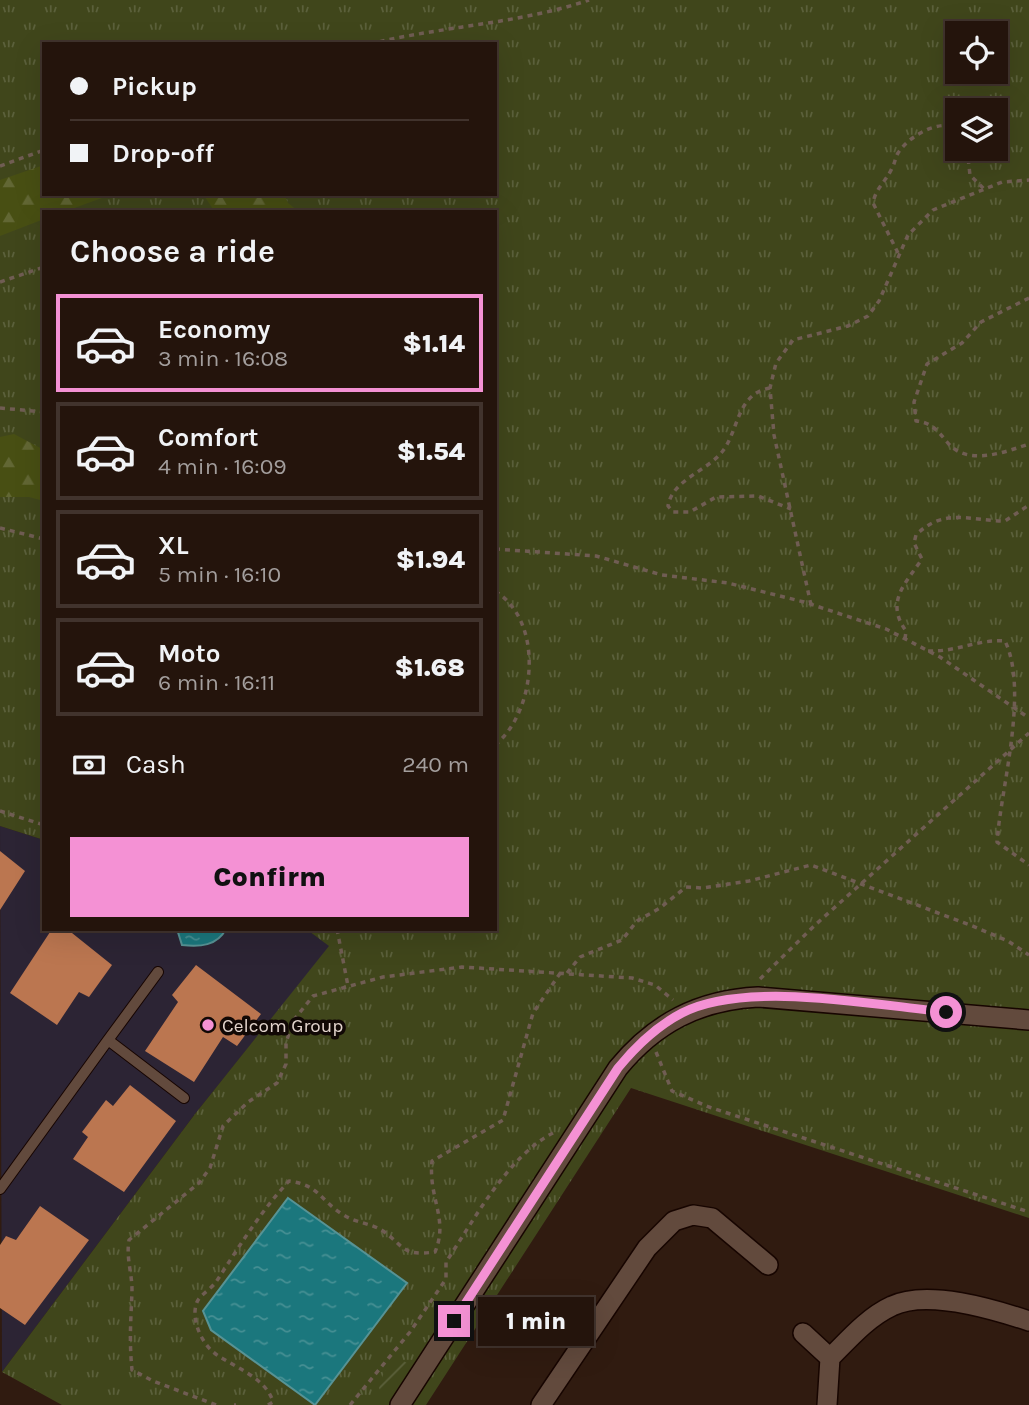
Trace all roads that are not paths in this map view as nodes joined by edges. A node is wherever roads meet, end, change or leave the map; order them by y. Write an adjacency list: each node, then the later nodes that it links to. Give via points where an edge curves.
1 (158, 972): 3 (lane)
2 (1029, 1020): 10 (street, via 797,998 738,998 681,1013 637,1045 618,1068)
3 (108, 1040): 4 (lane); 5 (lane)
4 (184, 1098)
5 (0, 1189)
6 (768, 1265): 11 (street, via 712,1218 693,1215 674,1221 648,1248)
7 (1029, 1321): 9 (street, via 946,1301 909,1300 873,1317)
8 (803, 1333): 9 (street)
9 (830, 1358): 12 (street)
10 (400, 1405)
11 (541, 1405)
12 (827, 1405)

